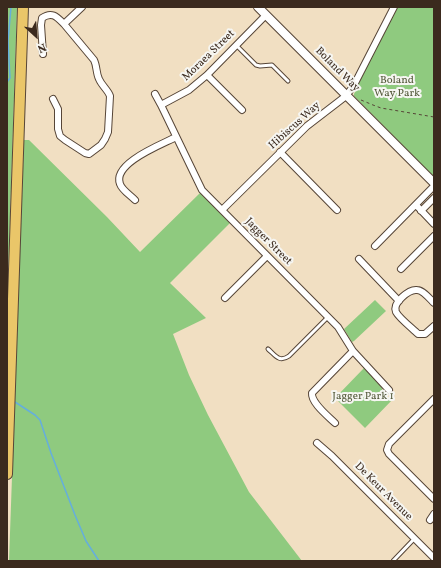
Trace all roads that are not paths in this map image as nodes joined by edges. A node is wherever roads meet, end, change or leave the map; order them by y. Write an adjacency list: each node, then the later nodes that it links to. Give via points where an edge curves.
1 (23, 7): 42 (main road)
2 (82, 7): 6 (street)
3 (258, 7): 5 (street, Boland Way)
4 (394, 7): 12 (street, Hibiscus Way)
5 (266, 15): 7 (street, Moraea Street); 12 (street, Boland Way)
6 (64, 24): 8 (street, via 53,16 47,15 42,18); 13 (street, via 94,60 99,79 110,96 108,132 101,145 89,154 60,136 58,109)
7 (236, 45): 9 (street, Moraea Street); 10 (lane, via 256,65 272,64)
8 (43, 54)
9 (207, 75): 14 (street, Moraea Street, via 189,90); 15 (street)
10 (288, 81)
11 (155, 94): 14 (street, Jagger Street)
12 (346, 96): 17 (street, Hibiscus Way, via 312,121); 18 (street, Boland Way)
13 (53, 98)
14 (161, 105): 16 (street, Jagger Street)
15 (242, 110)
16 (176, 137): 20 (street, via 139,156 120,172 120,183); 22 (street, Jagger Street, via 200,187)
17 (280, 152): 22 (street, Hibiscus Way); 23 (street)
18 (434, 185): 21 (street)
19 (434, 198): 24 (street)
20 (135, 200)
21 (416, 205): 24 (street); 27 (street)
22 (222, 210): 28 (street, Jagger Street)
23 (337, 210)
24 (421, 211): 25 (street)
25 (434, 224)
26 (434, 236): 30 (street)
27 (375, 246)
28 (267, 256): 31 (street); 34 (street, Jagger Street)
29 (359, 259): 32 (street)
30 (401, 269)
31 (225, 298)
32 (399, 301): 33 (street, via 411,291 418,290); 35 (street, via 395,307 396,313 418,334 425,334)
33 (434, 304)
34 (328, 317): 36 (lane, via 285,359 282,360); 37 (street, Jagger Street, via 338,327)
35 (434, 326)
36 (268, 349)
37 (353, 351): 38 (street, Jagger Street); 40 (street, via 312,393 315,404)
38 (389, 390)
39 (434, 399): 43 (street, via 389,444 387,450)
40 (335, 423)
41 (317, 443): 46 (street, De Keur Avenue)
42 (7, 474)
43 (434, 499)
44 (434, 514): 45 (street)
45 (430, 520)
46 (415, 538): 47 (street, De Keur Avenue); 48 (lane)
47 (434, 558)
48 (393, 561)

